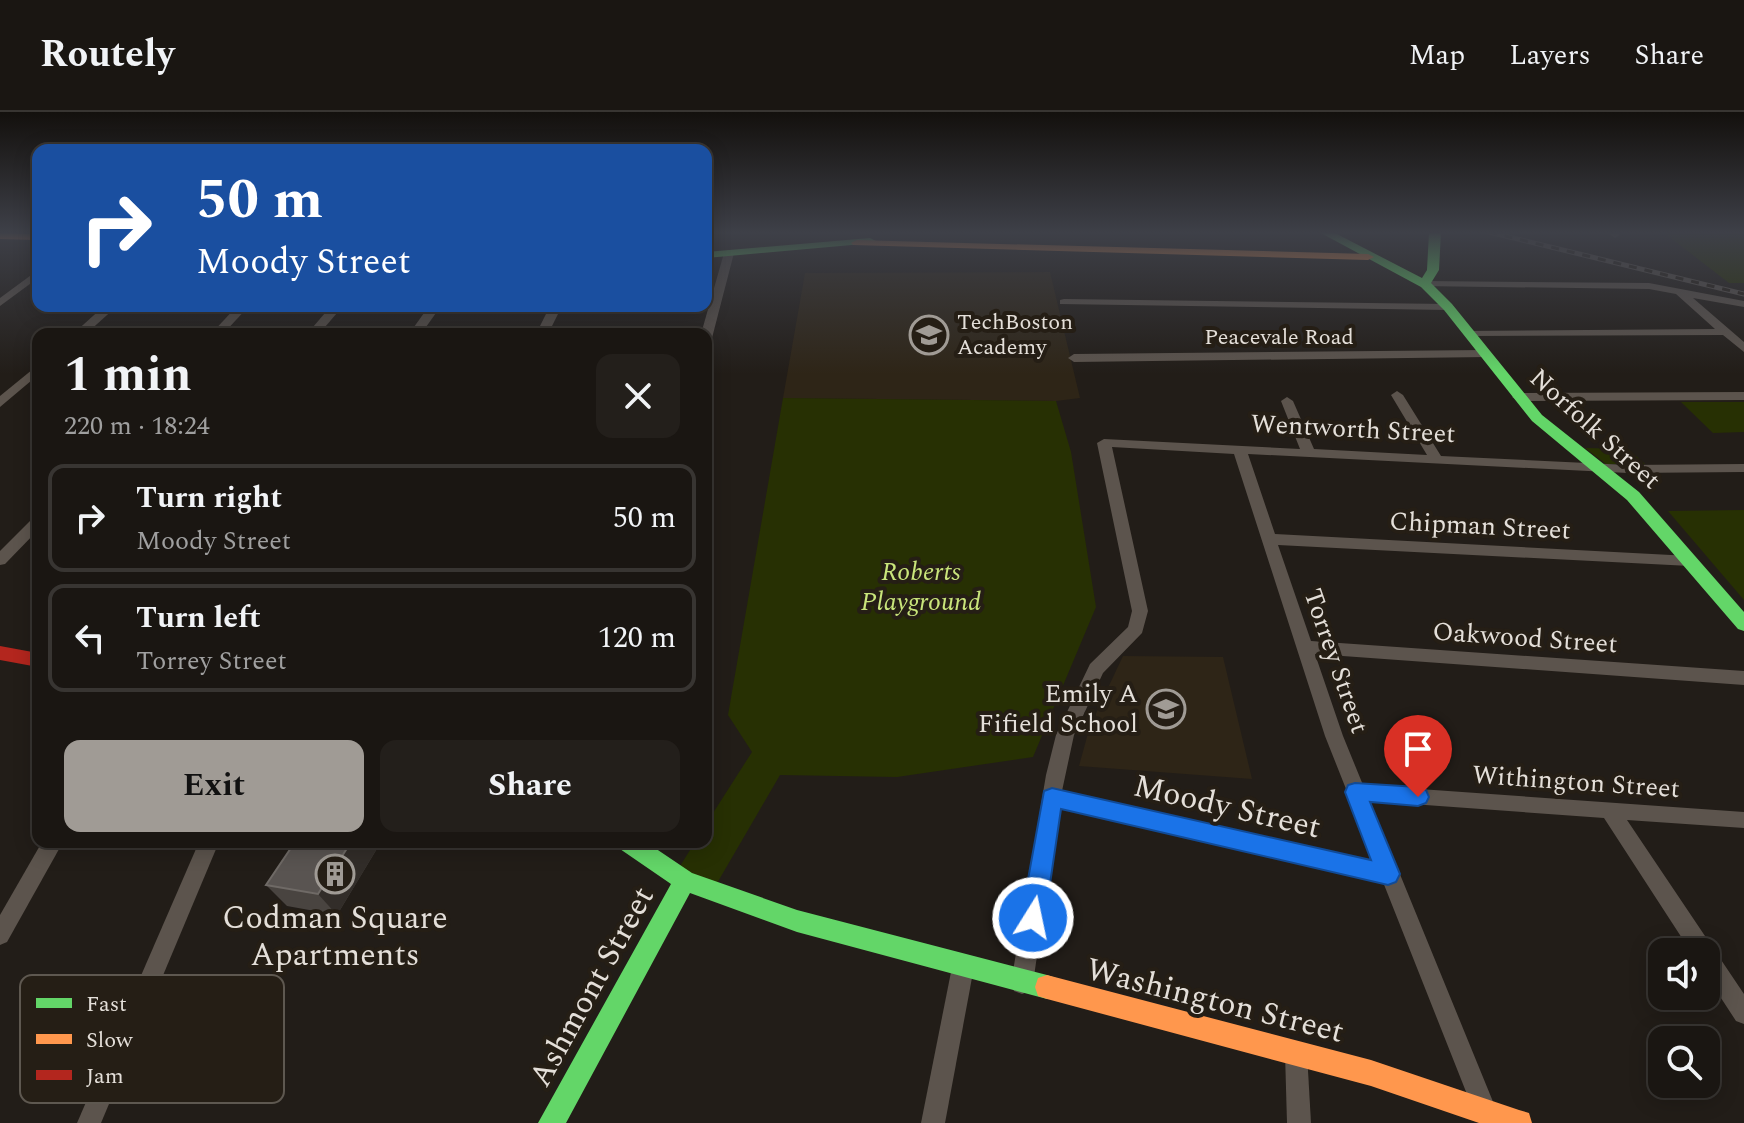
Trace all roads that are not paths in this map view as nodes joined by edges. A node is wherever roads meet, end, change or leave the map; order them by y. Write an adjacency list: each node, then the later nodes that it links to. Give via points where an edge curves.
1 (30, 279): 8 (street)
2 (722, 279): 17 (street)
3 (1416, 279): 5 (main road, Norfolk Street)
4 (1428, 279): 5 (main road)
5 (1425, 284): 6 (street, via 1649,286); 10 (main road, Norfolk Street)
6 (1680, 292): 9 (street); 18 (street)
7 (1064, 302): 10 (street)
8 (0, 303)
9 (1744, 304)
10 (1448, 307): 19 (main road, Norfolk Street)
11 (104, 312): 14 (street)
12 (237, 312): 15 (street)
13 (332, 312): 16 (street)
14 (86, 328)
15 (223, 328)
16 (318, 328)
17 (709, 328)
18 (1725, 332): 19 (street); 20 (street)
19 (1468, 333): 21 (main road, Norfolk Street)
20 (1744, 348)
21 (1484, 354): 22 (street, Peacevale Road); 26 (main road, Norfolk Street)
22 (1074, 358)
23 (32, 374): 27 (street)
24 (1397, 395): 31 (street)
25 (1744, 396): 26 (street)
26 (1518, 397): 32 (main road, Norfolk Street)
27 (2, 400)
28 (1287, 401): 30 (street)
29 (1239, 448): 30 (street, Wentworth Street); 35 (street, Torrey Street); 44 (street, Wentworth Street, via 1104,443 1140,611 1136,629 1096,669 1076,705)
30 (1308, 451): 31 (street, Wentworth Street)
31 (1435, 457): 32 (street, Wentworth Street)
32 (1599, 466): 33 (street, Wentworth Street); 37 (main road, Norfolk Street)
33 (1744, 468)
34 (32, 527): 36 (street)
35 (1267, 539): 37 (street, Chipman Street); 39 (street, Torrey Street)
36 (0, 560)
37 (1690, 561): 38 (main road, Norfolk Street)
38 (1744, 624)
39 (1303, 647): 42 (street, Oakwood Street); 43 (street, Torrey Street)
40 (0, 653): 41 (main road)
41 (32, 659)
42 (1744, 678)
43 (1355, 792): 45 (street, Withington Street); 50 (street, Torrey Street)
44 (1052, 797): 50 (street, Moody Street); 57 (street)
45 (1610, 811): 46 (street, Withington Street); 53 (street)
46 (1744, 820)
47 (50, 848): 52 (street)
48 (206, 848): 55 (street)
49 (637, 848): 51 (main road, Washington Street)
50 (1388, 874): 61 (street, Torrey Street)
51 (685, 881): 54 (main road, Washington Street, via 797,921); 63 (main road, Ashmont Street)
52 (0, 935)
53 (1694, 938)
54 (963, 967): 57 (main road, Washington Street); 64 (street)
55 (152, 975)
56 (1720, 977): 58 (street)
57 (1022, 983): 59 (main road, Washington Street)
58 (1744, 1013)
59 (1296, 1053): 61 (main road, Washington Street); 65 (street)
60 (98, 1103): 62 (street)
61 (1484, 1109): 66 (main road, Washington Street)
62 (89, 1123)
63 (551, 1123)
64 (933, 1123)
65 (1299, 1123)
66 (1519, 1123)

